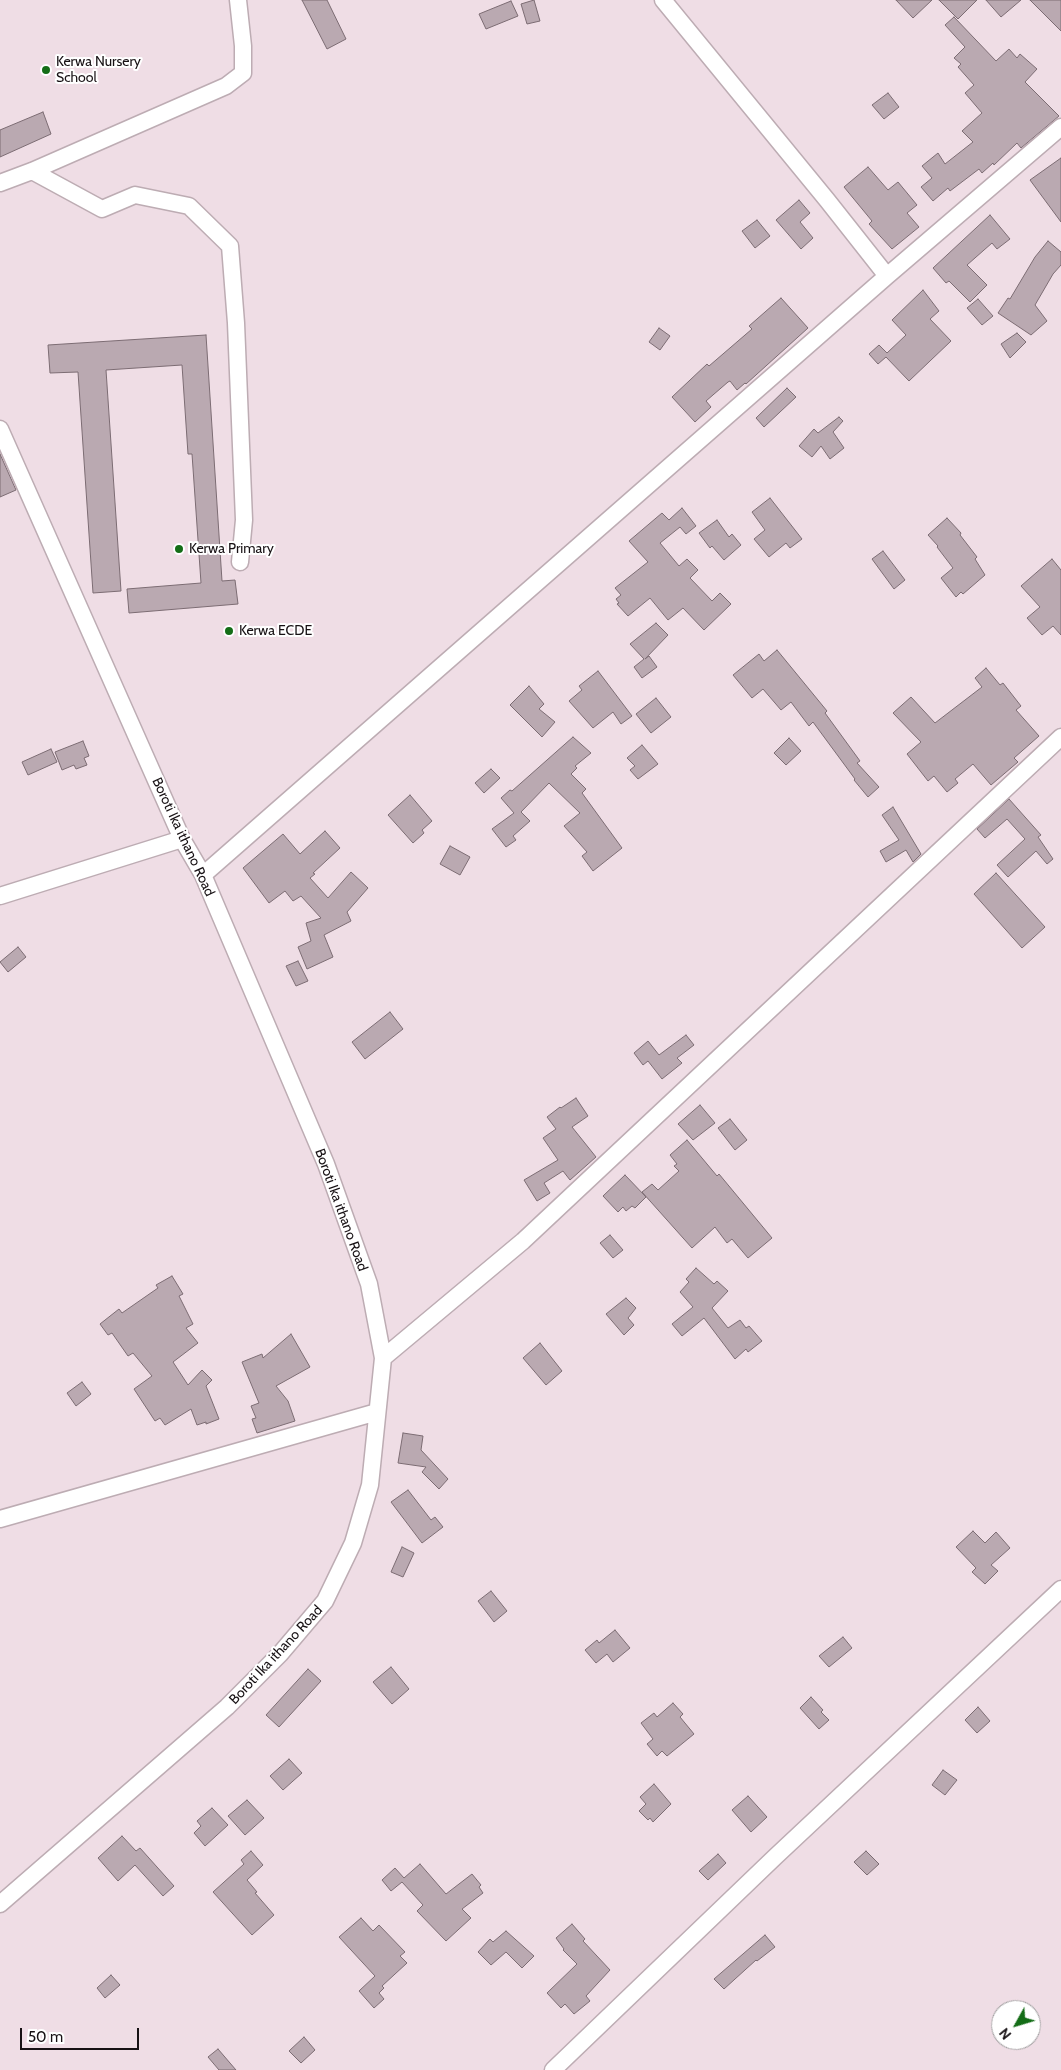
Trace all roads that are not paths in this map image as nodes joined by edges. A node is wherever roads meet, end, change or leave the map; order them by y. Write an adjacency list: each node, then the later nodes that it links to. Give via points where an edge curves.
1 (238, 0): 4 (street, via 243,73 226,86)
2 (663, 0): 6 (street)
3 (1061, 127): 6 (street)
4 (32, 171): 5 (street); 8 (street, via 102,209 135,195 189,206 230,246 244,520)
5 (0, 183)
6 (886, 276): 11 (street)
7 (0, 429): 10 (street, Boroti Ika ithano Road)
8 (240, 562)
9 (1061, 737): 13 (street, via 523,1241)
10 (182, 839): 11 (street, Boroti Ika ithano Road); 12 (street)
11 (203, 875): 13 (street, Boroti Ika ithano Road, via 326,1164 369,1284)
12 (0, 896)
13 (383, 1358): 14 (street, Boroti Ika ithano Road)
14 (378, 1412): 15 (street); 17 (street, Boroti Ika ithano Road, via 370,1485 353,1543 326,1601 280,1654 227,1707)
15 (0, 1519)
16 (1061, 1590): 18 (street)
17 (0, 1904)
18 (553, 2070)

